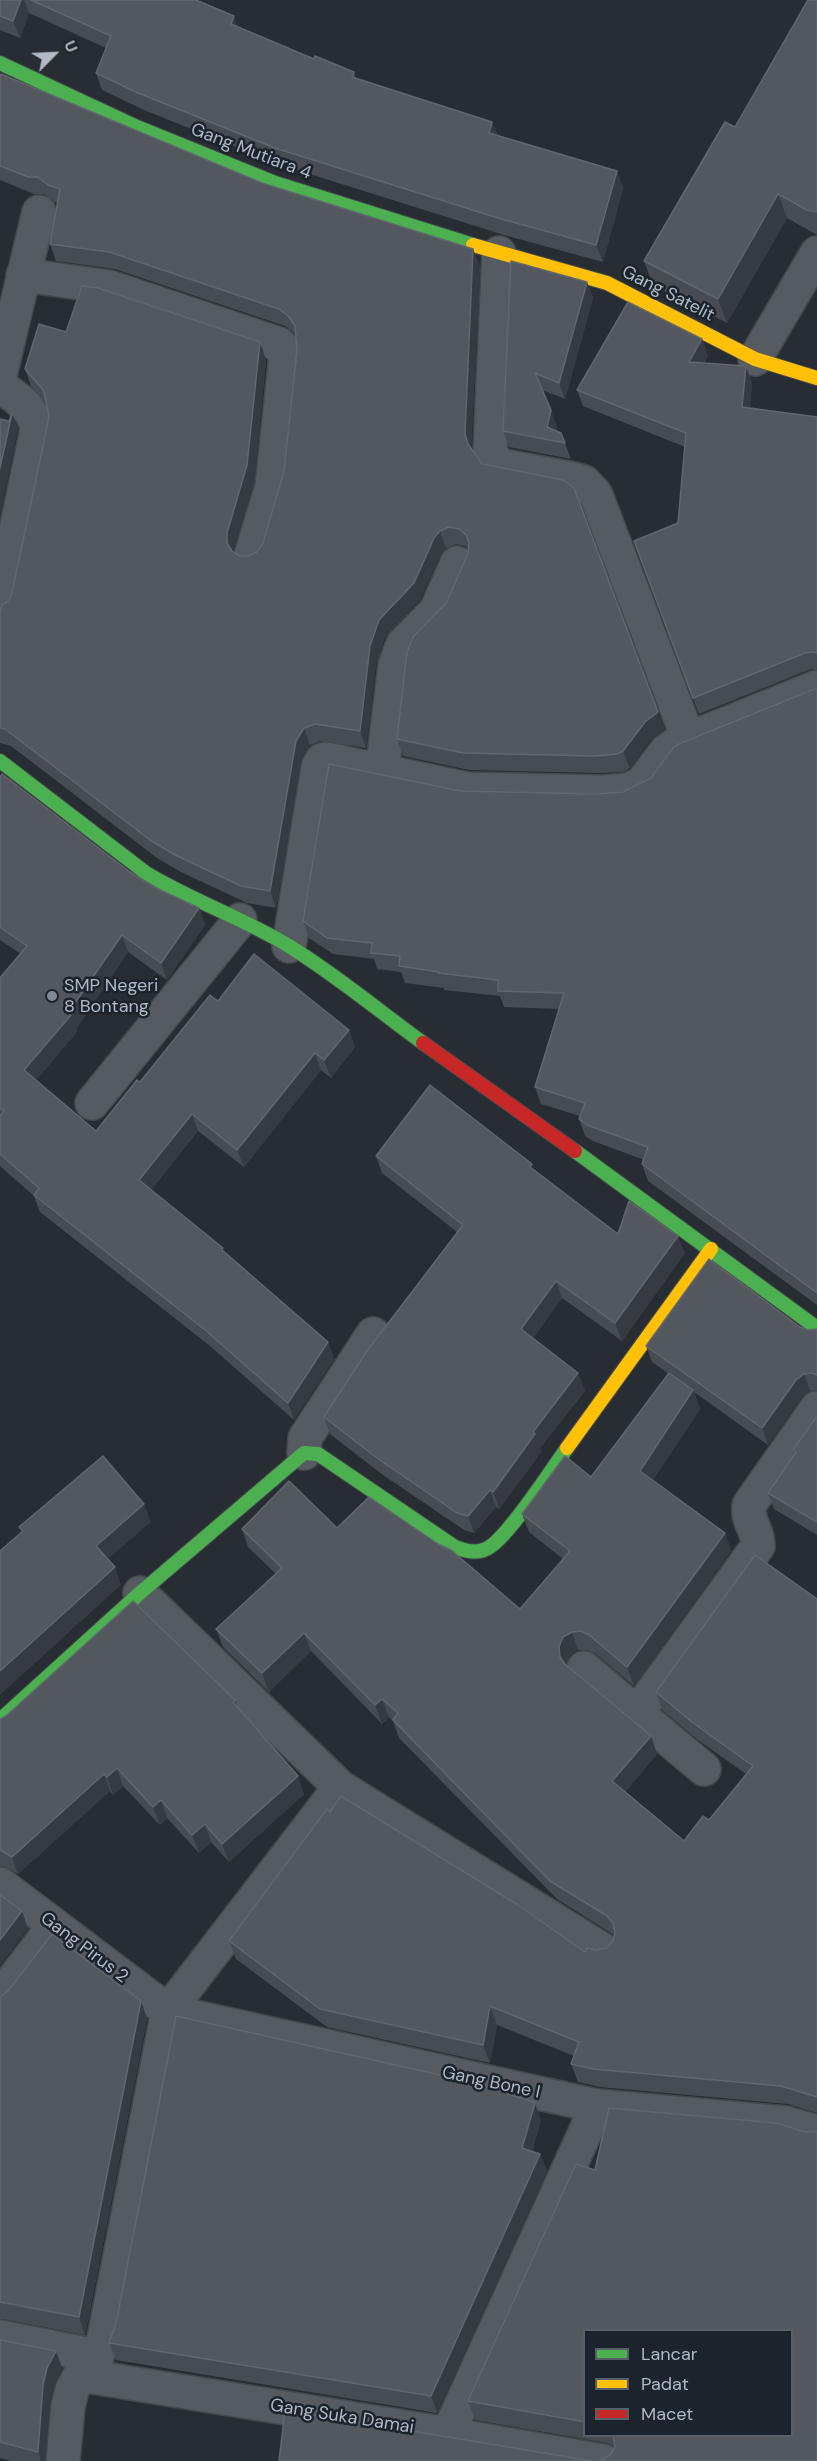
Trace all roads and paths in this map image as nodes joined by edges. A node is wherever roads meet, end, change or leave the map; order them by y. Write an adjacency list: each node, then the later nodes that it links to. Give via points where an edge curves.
1 (0, 63): 3 (street, Gang Mutiara 4, via 137,128 275,183)
2 (39, 212): 5 (street)
3 (499, 253): 6 (street, Gang Satelit, via 608,283); 14 (street, via 490,452 498,465 584,482 596,495)
4 (817, 253): 6 (street)
5 (23, 275): 7 (street); 10 (street, via 109,287 279,344 285,350 276,466)
6 (754, 359): 8 (street, Gang Satelit)
7 (0, 375)
8 (817, 378)
9 (0, 386): 12 (street, via 30,408 37,430)
10 (251, 555)
11 (457, 563): 16 (street, via 436,611 403,644 395,665)
12 (0, 606)
13 (817, 687): 14 (street)
14 (688, 738): 16 (street, via 666,751 642,783 628,790 466,789)
15 (0, 761): 17 (street, via 146,873 172,890)
16 (382, 772): 18 (street, via 327,759 318,767)
17 (240, 920): 18 (street); 19 (street)
18 (289, 946): 20 (street)
19 (92, 1103)
20 (711, 1249): 21 (street); 24 (street, via 491,1548 480,1553 455,1547 318,1454)
21 (817, 1328)
22 (374, 1334): 24 (street, via 305,1438)
23 (817, 1407): 27 (street, via 749,1505 748,1516 758,1536 758,1546)
24 (304, 1453): 25 (street)
25 (140, 1593): 28 (street); 30 (street)
26 (584, 1668): 27 (street)
27 (637, 1713): 29 (street)
28 (0, 1720)
29 (704, 1769)
30 (340, 1787): 33 (street); 35 (street)
31 (0, 1884): 32 (street, Gang Pirus 2)
32 (54, 1926): 34 (street); 35 (street, Gang Pirus 2)
33 (603, 1950)
34 (0, 1997)
35 (168, 2012): 36 (street, Gang Bone I); 39 (street, via 104,2338)
36 (597, 2106): 37 (street, Gang Bone I, via 786,2123); 40 (street)
37 (817, 2132)
38 (0, 2337): 39 (street, Gang Suka Damai)
39 (88, 2366): 40 (street, Gang Suka Damai); 41 (street, via 68,2407)
40 (448, 2434): 42 (street, Gang Suka Damai)
41 (63, 2461)
42 (603, 2461)

